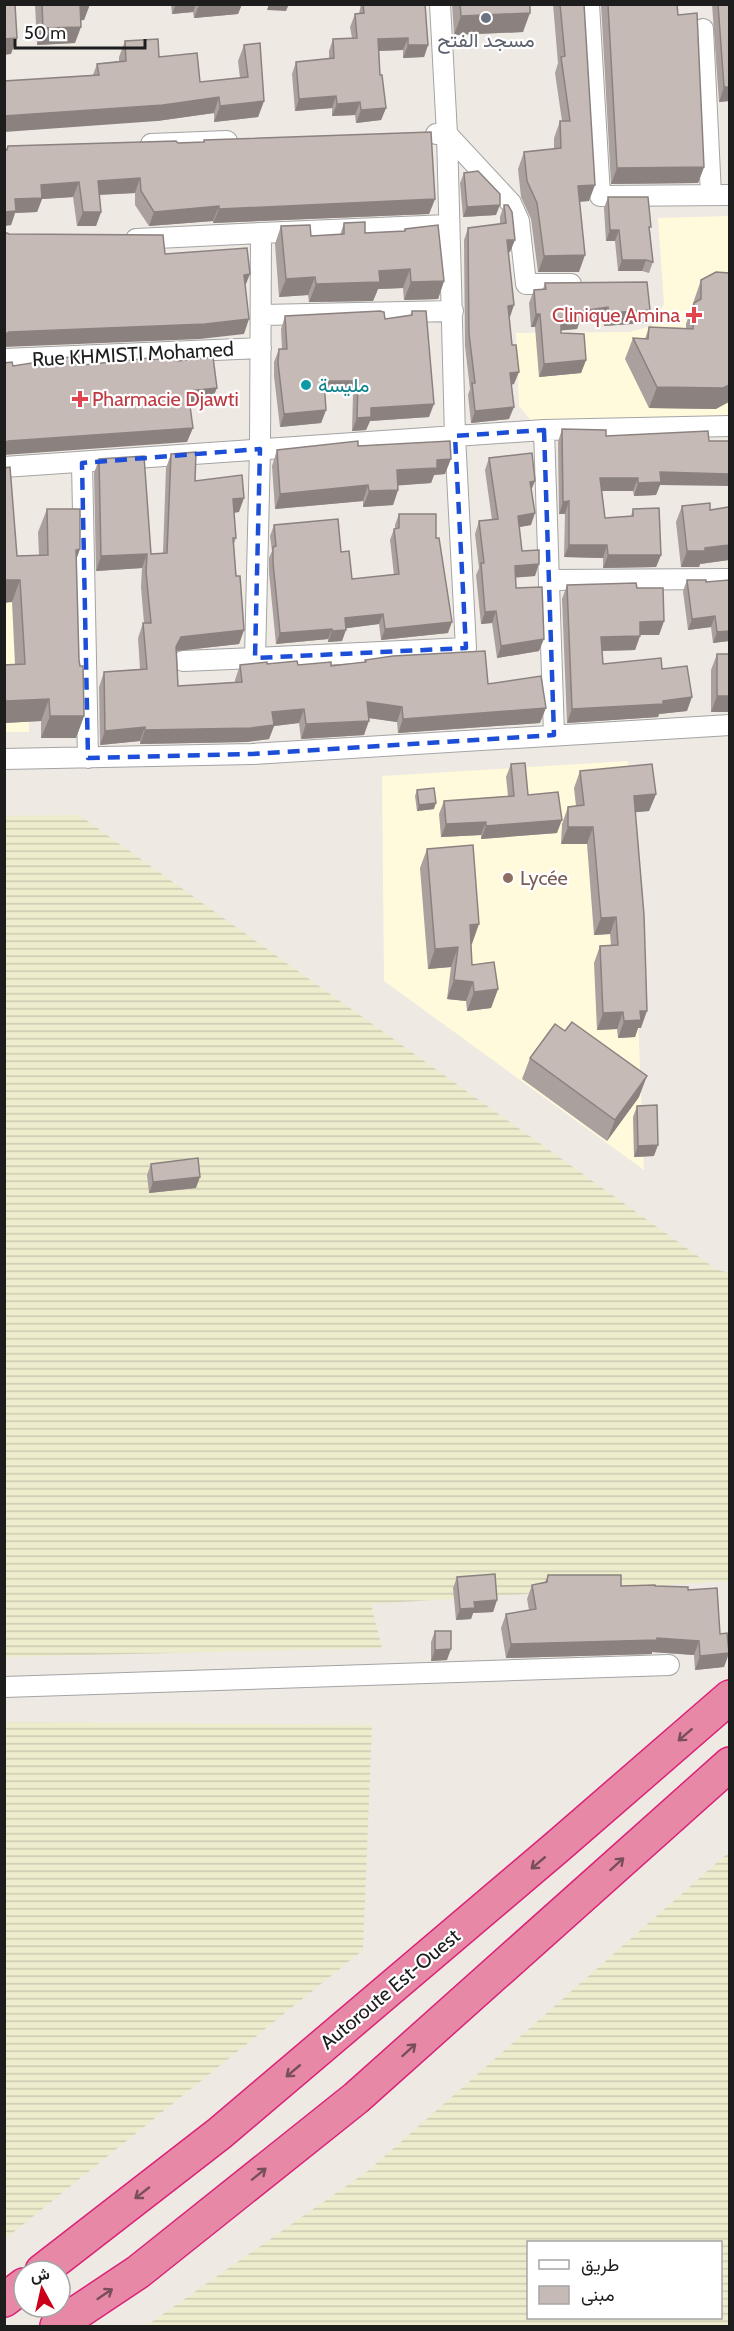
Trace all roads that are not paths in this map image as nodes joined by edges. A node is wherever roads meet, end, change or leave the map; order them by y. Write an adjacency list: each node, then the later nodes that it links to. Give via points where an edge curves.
1 (440, 4): 5 (street)
2 (590, 4): 8 (street, via 600,196)
3 (703, 29): 8 (street)
4 (423, 134): 5 (street)
5 (447, 134): 9 (street); 12 (street, via 511,203 519,221 526,284)
6 (243, 141): 7 (street)
7 (136, 144)
8 (720, 195)
9 (448, 225): 10 (street); 13 (street)
10 (261, 233): 11 (street); 14 (street)
11 (112, 238)
12 (584, 284)
13 (453, 311): 14 (street); 19 (street)
14 (262, 315): 15 (street)
15 (261, 348): 16 (street, Rue KHMISTI Mohamed); 20 (street)
16 (4, 359)
17 (729, 426): 18 (street)
18 (544, 430): 19 (street); 24 (street)
19 (455, 436): 20 (street); 25 (street, via 466,648)
20 (260, 449): 21 (street); 25 (street)
21 (82, 463): 22 (street); 29 (street)
22 (4, 467)
23 (729, 579): 24 (street)
24 (549, 580): 28 (street)
25 (255, 658): 26 (street)
26 (183, 661)
27 (729, 725): 28 (street)
28 (555, 735): 29 (street, via 252,754)
29 (88, 758): 30 (street)
30 (4, 759)
31 (669, 1665): 32 (street)
32 (4, 1686)
33 (729, 1697): 35 (highway, Autoroute Est-Ouest, one-way to 35, via 220,2133)
34 (729, 1764): 36 (highway, one-way to 34, via 138,2272 356,2098)
35 (57, 2259)
36 (57, 2326)

